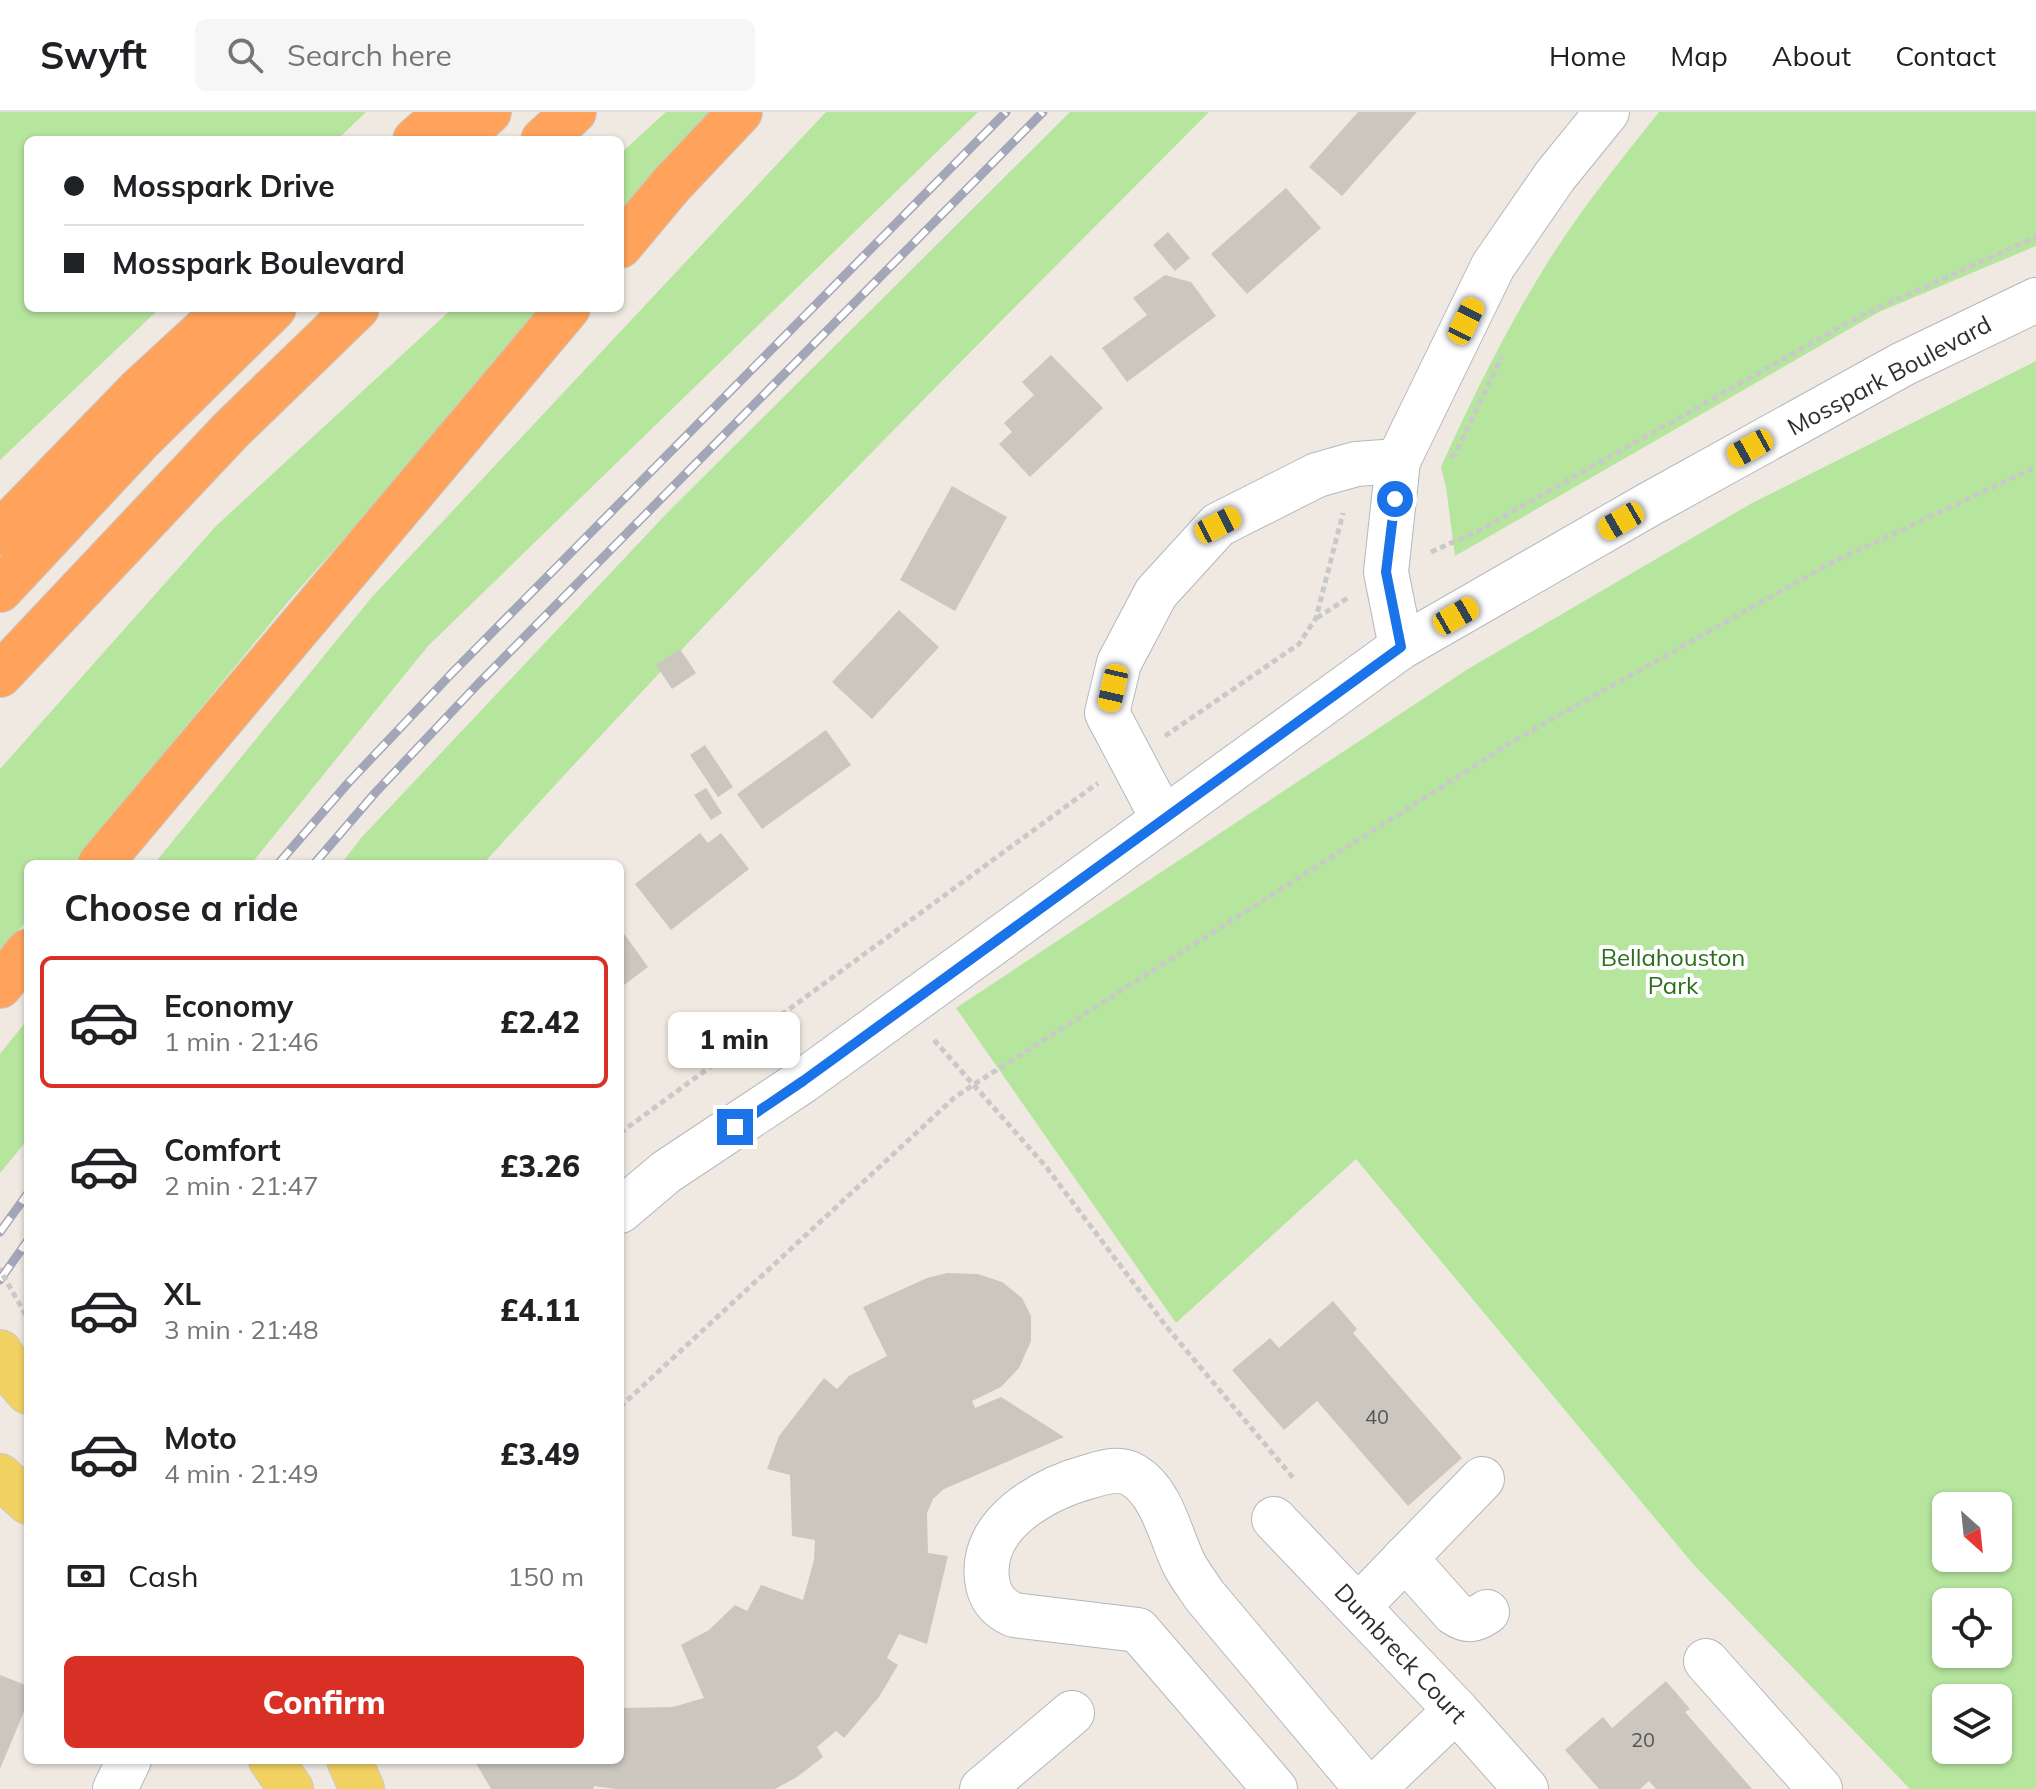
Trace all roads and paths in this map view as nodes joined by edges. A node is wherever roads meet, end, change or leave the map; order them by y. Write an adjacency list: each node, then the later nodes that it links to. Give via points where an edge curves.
1 (447, 112): 6 (highway)
2 (489, 112): 7 (highway)
3 (574, 112): 8 (highway)
4 (740, 112): 10 (highway)
5 (1607, 112): 18 (street, via 1493,266)
6 (420, 136)
7 (462, 136)
8 (547, 136)
9 (2036, 237): 20 (path, via 1858,317 1478,531)
10 (624, 241)
11 (2036, 300): 23 (street, Mosspark Boulevard, via 1903,364)
12 (224, 312): 19 (highway, via 138,391)
13 (270, 312): 21 (highway, via 141,439)
14 (353, 312): 24 (highway, via 231,430)
15 (565, 312): 26 (highway)
16 (1503, 354): 18 (path, via 1455,454)
17 (2036, 467): 30 (path, via 1831,563 1517,739)
18 (1396, 480): 20 (street); 25 (street, via 1356,464 1317,475 1218,525 1156,593 1119,663 1107,713)
19 (0, 533)
20 (1386, 572): 22 (path); 23 (street)
21 (0, 590)
22 (1316, 618)
23 (1401, 647): 25 (street, Mosspark Boulevard)
24 (0, 675)
25 (1163, 819): 29 (street, Mosspark Boulevard)
26 (103, 860)
27 (24, 956): 28 (highway)
28 (0, 986)
29 (905, 1006): 30 (path); 31 (street, Mosspark Boulevard)
30 (973, 1085): 36 (path); 40 (path, via 1047,1168 1165,1325 1296,1480)
31 (666, 1172): 32 (street, Mosspark Boulevard); 33 (street, Mosspark Boulevard)
32 (624, 1208)
33 (624, 1220)
34 (0, 1268): 35 (path, bridge)
35 (24, 1312)
36 (624, 1403)
37 (0, 1476): 39 (main road)
38 (1482, 1479): 41 (street)
39 (24, 1498)
40 (1274, 1519): 42 (street, Dumbreck Court)
41 (1405, 1558): 42 (street); 43 (street, via 1464,1620)
42 (1358, 1607): 45 (street, Dumbreck Court)
43 (1487, 1612)
44 (1706, 1661): 57 (street)
45 (1456, 1710): 55 (street); 56 (street, Dumbreck Court)
46 (1072, 1713): 53 (street)
47 (127, 1764): 50 (street)
48 (274, 1764): 51 (main road)
49 (351, 1764): 52 (main road)
50 (115, 1789)
51 (291, 1789)
52 (362, 1789)
53 (982, 1789)
54 (1275, 1789): 55 (street, via 1138,1630 1014,1615 999,1607 986,1574 1006,1522 1036,1498 1070,1481 1114,1471 1132,1475 1153,1494 1204,1595)
55 (1370, 1789)
56 (1526, 1789)
57 (1820, 1789)

